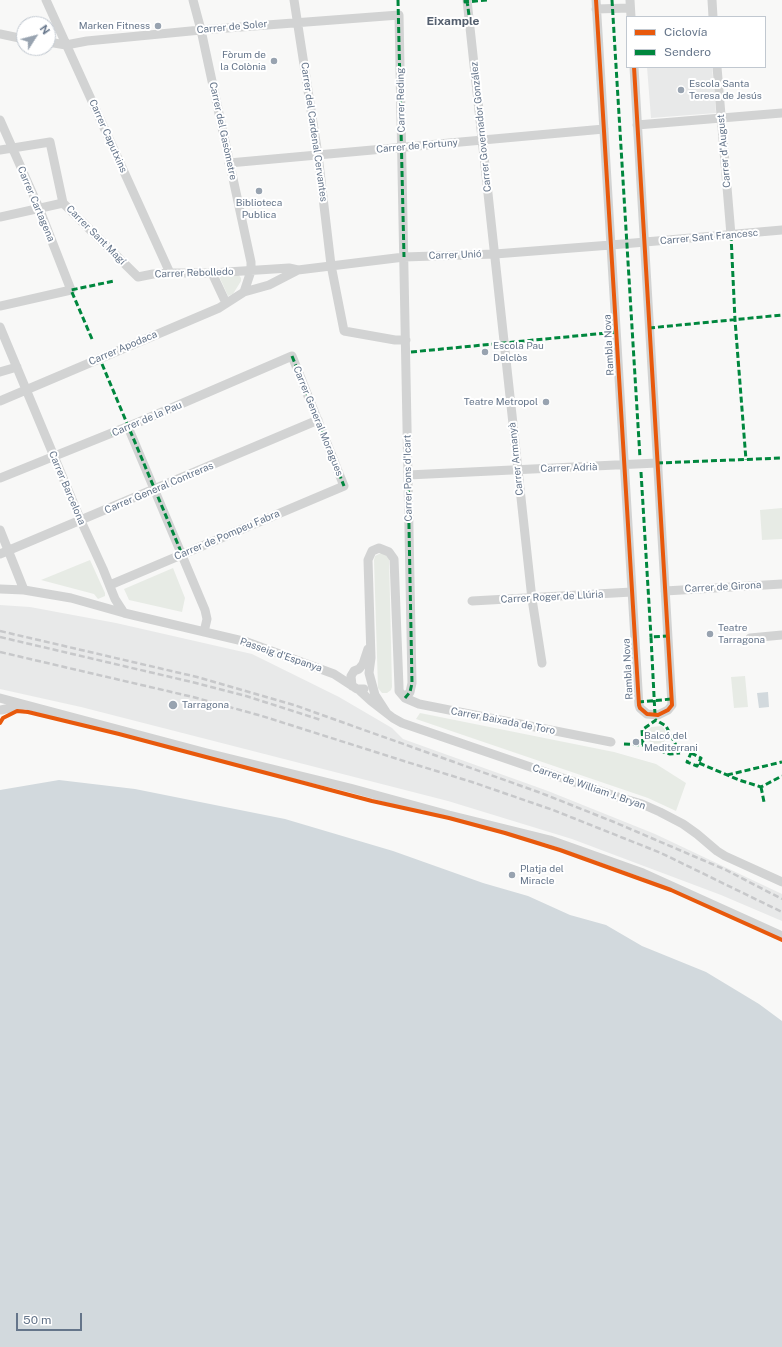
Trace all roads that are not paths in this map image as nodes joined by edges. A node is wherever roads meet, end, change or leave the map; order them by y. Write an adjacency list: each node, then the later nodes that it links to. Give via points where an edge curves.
1 (46, 0): 15 (street, Carrer Caputxins)
2 (193, 0): 11 (street, Carrer del Gasòmetre)
3 (294, 0): 10 (street, Carrer del Cardenal Cervantes)
4 (467, 0): 23 (street, Carrer Governador González)
5 (712, 0): 9 (street)
6 (596, 5): 7 (street, Rambla Nova); 22 (street, Rambla Nova)
7 (630, 8)
8 (399, 14): 10 (street, Carrer de Soler); 25 (street, Carrer Reding)
9 (713, 16)
10 (297, 22): 11 (street, Carrer de Soler); 27 (street, Carrer del Cardenal Cervantes)
11 (201, 30): 15 (street, Carrer de Soler); 28 (street, Carrer del Gasòmetre)
12 (0, 34): 13 (street)
13 (16, 37)
14 (56, 43): 15 (street)
15 (66, 45): 41 (street, Carrer Caputxins)
16 (634, 68): 21 (street, Rambla Nova)
17 (717, 68): 19 (street, Carrer d'August)
18 (782, 113): 19 (street)
19 (721, 118): 21 (street); 33 (street, Carrer d'August)
20 (0, 120): 24 (street, Carrer Cartagena)
21 (637, 126): 34 (street, Rambla Nova)
22 (604, 129): 23 (street, Carrer de Fortuny); 35 (street, Rambla Nova)
23 (482, 140): 25 (street, Carrer de Fortuny); 36 (street, Carrer Governador González)
24 (12, 148): 26 (street); 29 (street, Carrer Sant Magí, via 50,142); 30 (street, Carrer Cartagena)
25 (402, 148): 27 (street, Carrer de Fortuny); 37 (street, Carrer Reding)
26 (0, 150)
27 (318, 155): 28 (street, Carrer de Fortuny); 38 (street, Carrer del Cardenal Cervantes)
28 (229, 163): 39 (street, Carrer del Gasòmetre)
29 (64, 203): 30 (street); 43 (street, Carrer Sant Magí)
30 (39, 208): 31 (street); 46 (street, Carrer Cartagena, via 71,290)
31 (0, 217)
32 (782, 230): 33 (street, Carrer Sant Francesc)
33 (731, 235): 34 (street, Carrer Sant Francesc)
34 (644, 242): 35 (street, Carrer Sant Francesc); 57 (street, Rambla Nova)
35 (611, 245): 36 (street, Carrer Unió); 58 (street, Rambla Nova)
36 (495, 254): 37 (street, Carrer Unió); 59 (street, Carrer Armanyà)
37 (404, 256): 38 (street, Carrer Unió); 48 (street, Carrer Pons d'Icart)
38 (331, 265): 40 (street, Carrer Unió); 48 (street, Carrer del Cardenal Cervantes, via 344,331)
39 (251, 267): 40 (street, Carrer Unió); 42 (street, Carrer Rebolledo); 44 (street)
40 (298, 270): 44 (street, Carrer Unió, via 269,285)
41 (170, 273): 42 (street, Carrer Rebolledo); 43 (street, Carrer Rebolledo)
42 (212, 273): 45 (street)
43 (138, 277)
44 (244, 292): 45 (street, Carrer Apodaca)
45 (226, 303): 52 (street, Carrer Apodaca)
46 (0, 306)
47 (0, 327): 50 (street, Carrer Barcelona)
48 (406, 340): 60 (street, Carrer Pons d'Icart)
49 (292, 356): 54 (street, Carrer General Moragues); 55 (street, Carrer de la Pau)
50 (17, 367): 51 (street); 52 (street, Carrer Barcelona)
51 (0, 372)
52 (26, 390): 53 (street, Carrer Apodaca); 56 (street, Carrer Barcelona)
53 (0, 400)
54 (318, 420): 62 (street, Carrer General Moragues); 63 (street, Carrer General Contreras)
55 (128, 427): 56 (street, Carrer de la Pau); 63 (street)
56 (54, 456): 61 (street, Carrer de la Pau); 64 (street, Carrer Barcelona)
57 (657, 463): 58 (street, Carrer Adrià); 72 (street, Rambla Nova)
58 (624, 466): 59 (street, Carrer Adrià); 73 (street, Rambla Nova)
59 (518, 470): 60 (street, Carrer Adrià); 74 (street, Carrer Armanyà)
60 (408, 475): 88 (street, Carrer Pons d'Icart, via 412,683)
61 (0, 478)
62 (344, 486): 67 (street, Carrer de Pompeu Fabra)
63 (155, 490): 64 (street, Carrer General Contreras); 67 (street)
64 (81, 521): 66 (street, Carrer General Contreras); 69 (street, Carrer Barcelona)
65 (0, 530): 66 (street)
66 (4, 552): 71 (street)
67 (182, 554): 69 (street, Carrer de Pompeu Fabra); 78 (street, via 206,614)
68 (782, 584): 72 (street, Carrer de Girona)
69 (110, 585): 76 (street, via 109,597); 77 (street, Carrer Barcelona)
70 (0, 588): 71 (street, Passeig d'Espanya)
71 (24, 590): 76 (street, Passeig d'Espanya)
72 (665, 591): 73 (street, Rambla Nova, via 672,705 658,715 647,714 639,705)
73 (632, 592): 74 (street, Carrer Roger de Llúria)
74 (532, 599): 75 (street, Carrer Roger de Llúria); 82 (street, Carrer Armanyà)
75 (472, 602)
76 (97, 604): 77 (street, Passeig d'Espanya)
77 (124, 613): 78 (street, Passeig d'Espanya)
78 (204, 632): 84 (street, Passeig d'Espanya, via 255,645)
79 (782, 635): 80 (street)
80 (750, 638)
81 (370, 642): 83 (street, via 366,659); 85 (street); 88 (street, via 368,560 372,551 379,548 389,552 394,559 399,690)
82 (542, 663)
83 (355, 671): 84 (street, Passeig d'Espanya); 85 (street, via 365,670); 86 (street, via 350,680)
84 (334, 674): 86 (street, Passeig d'Espanya)
85 (370, 677): 86 (street, via 365,689); 91 (street, Carrer de William J. Bryan, via 375,695)
86 (356, 688): 91 (street, Carrer de William J. Bryan)
87 (0, 698): 89 (street); 90 (street, via 3,706)
88 (405, 698): 92 (street, Carrer Baixada de Toro, via 419,704)
89 (26, 705): 90 (street); 94 (street, via 550,840 643,873)
90 (0, 711)
91 (386, 712): 93 (street, Carrer de William J. Bryan, via 402,723 642,804 683,824 725,856)
92 (611, 742)
93 (782, 882)
94 (782, 936)

